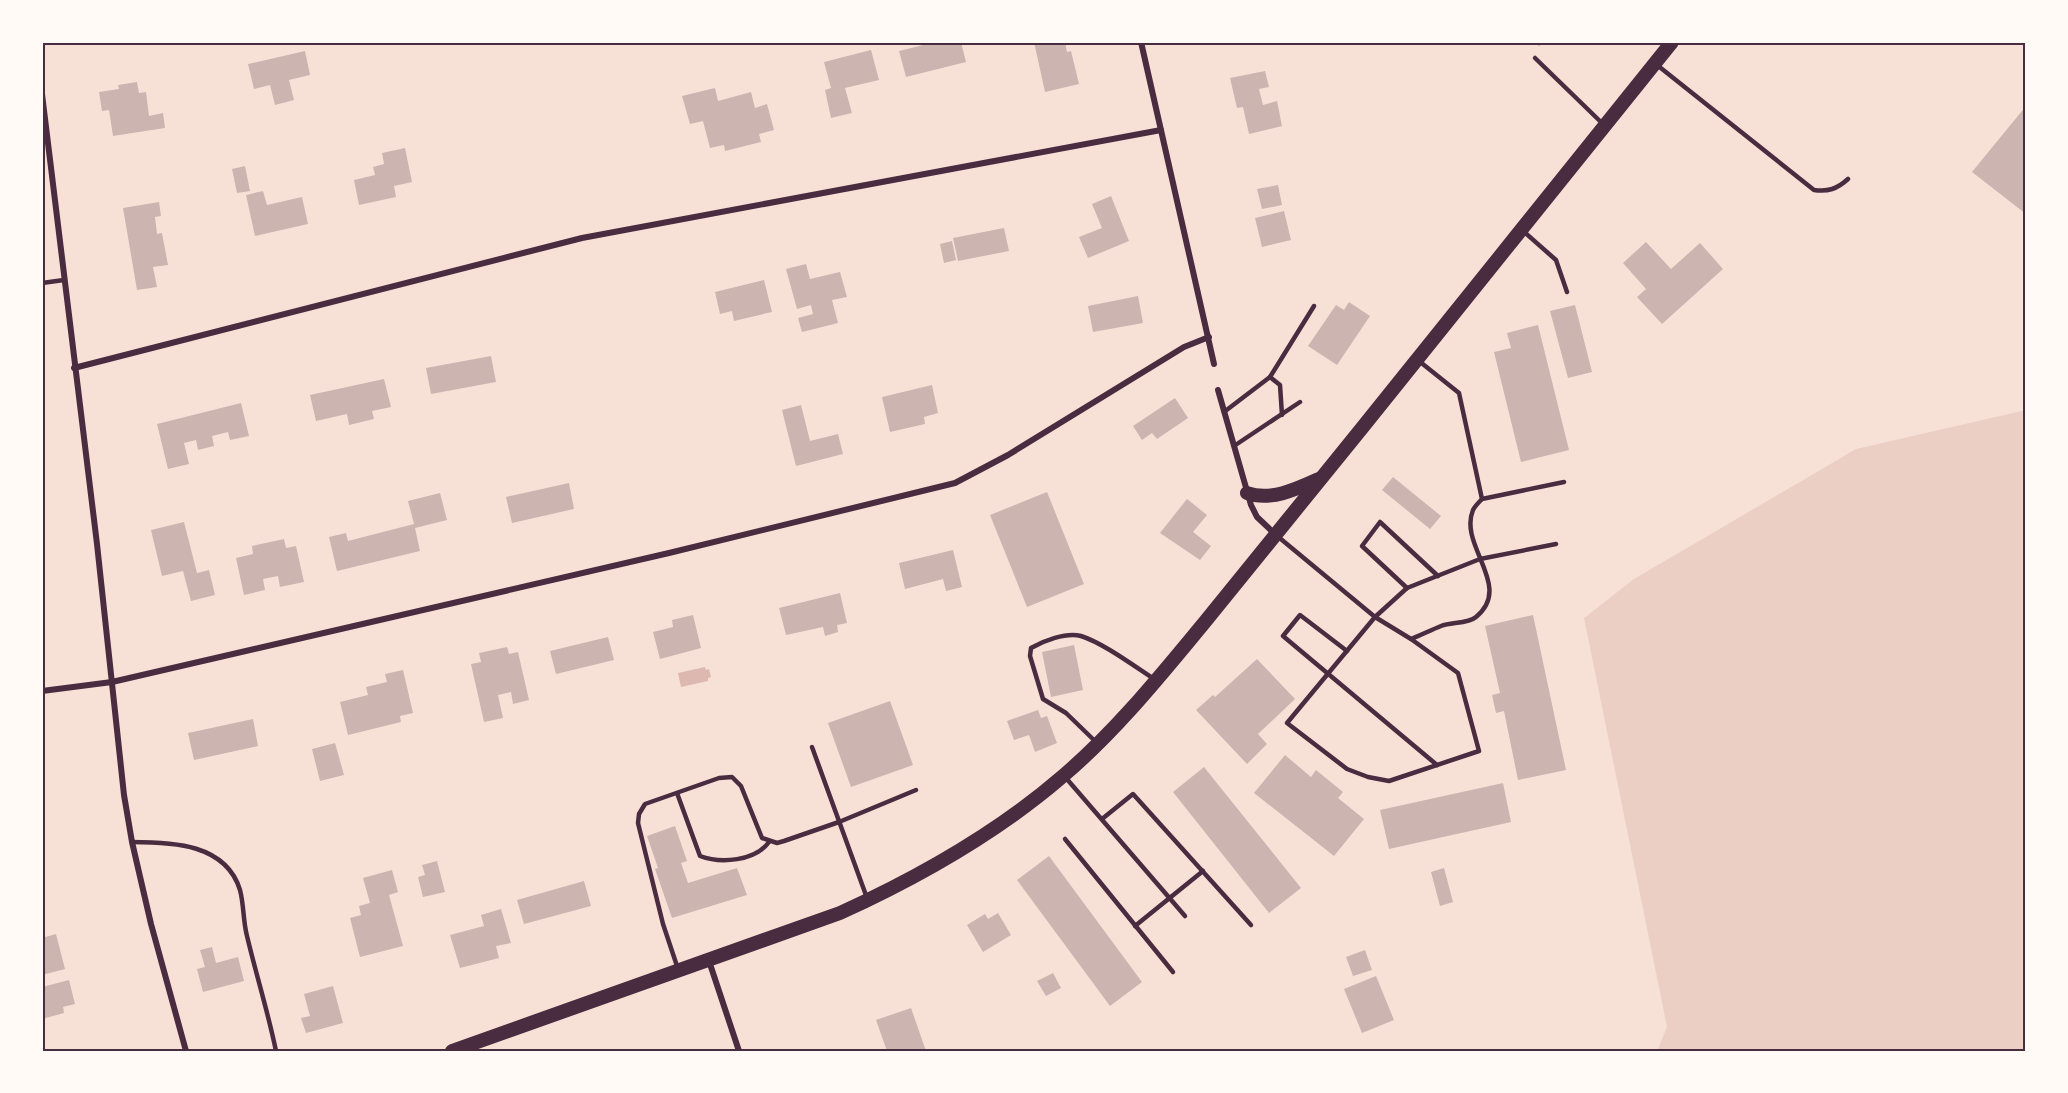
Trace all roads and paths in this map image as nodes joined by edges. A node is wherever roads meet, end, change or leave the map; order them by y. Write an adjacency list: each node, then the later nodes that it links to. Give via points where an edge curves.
1 (1141, 42): 7 (street)
2 (1672, 42): 4 (main road)
3 (1534, 58): 6 (lane)
4 (1654, 64): 6 (main road); 8 (lane, via 1814,190 1834,189)
5 (42, 94): 10 (street)
6 (1605, 125): 9 (main road)
7 (1161, 130): 14 (street); 17 (street, via 582,238)
8 (1848, 179)
9 (1521, 229): 12 (lane, via 1556,260); 15 (main road)
10 (64, 280): 11 (lane); 17 (street)
11 (42, 283)
12 (1567, 292)
13 (1314, 306): 18 (lane)
14 (1209, 337): 16 (street); 38 (street, via 1184,347 955,483)
15 (1417, 359): 24 (main road); 27 (lane, via 1459,393)
16 (1214, 364)
17 (74, 368): 38 (street)
18 (1270, 377): 21 (lane); 22 (lane, via 1280,385)
19 (1218, 390): 21 (street)
20 (1300, 402): 22 (lane)
21 (1224, 412): 23 (street)
22 (1282, 415): 23 (lane)
23 (1234, 446): 26 (street)
24 (1323, 477): 26 (main road, via 1275,494); 28 (main road)
25 (1564, 482): 27 (lane)
26 (1247, 493): 28 (street, via 1257,517)
27 (1482, 499): 30 (lane, via 1473,510 1471,532)
28 (1276, 535): 33 (lane); 37 (main road)
29 (1556, 544): 30 (lane)
30 (1480, 559): 31 (lane); 34 (lane, via 1491,590 1488,604 1474,619)
31 (1438, 576): 32 (lane); 32 (lane, via 1380,522 1362,546)
32 (1407, 588): 33 (lane)
33 (1375, 617): 34 (lane); 35 (lane)
34 (1411, 639): 42 (lane, via 1458,673 1479,751)
35 (1347, 651): 36 (lane); 36 (lane, via 1300,615 1283,636)
36 (1328, 673): 42 (lane); 42 (lane, via 1287,723 1347,770 1368,777 1389,781)
37 (1156, 681): 40 (main road); 40 (lane, via 1079,636 1031,648 1042,699 1066,713)
38 (112, 682): 39 (street); 49 (street)
39 (42, 691)
40 (1097, 743): 43 (main road)
41 (812, 747): 47 (lane)
42 (1437, 765)
43 (1064, 776): 46 (lane); 53 (main road, via 980,838)
44 (916, 790): 47 (lane)
45 (677, 793): 50 (lane, via 732,777 741,786 762,838); 50 (lane, via 700,856 718,860 751,856); 58 (lane, via 645,804 638,824 668,944)
46 (1102, 819): 51 (lane, via 1133,794); 52 (lane)
47 (839, 822): 50 (lane, via 784,841); 53 (lane)
48 (1065, 839): 56 (lane)
49 (132, 842): 60 (street); 61 (lane, via 195,847 229,869 240,890 246,933)
50 (769, 842)
51 (1203, 871): 52 (lane); 55 (lane)
52 (1170, 897): 54 (lane); 56 (lane)
53 (868, 900): 57 (main road)
54 (1185, 916)
55 (1251, 925)
56 (1135, 926): 59 (lane)
57 (709, 961): 58 (main road); 63 (street)
58 (680, 972): 62 (main road)
59 (1173, 972)
60 (186, 1051)
61 (276, 1051)
62 (452, 1051)
63 (739, 1051)

